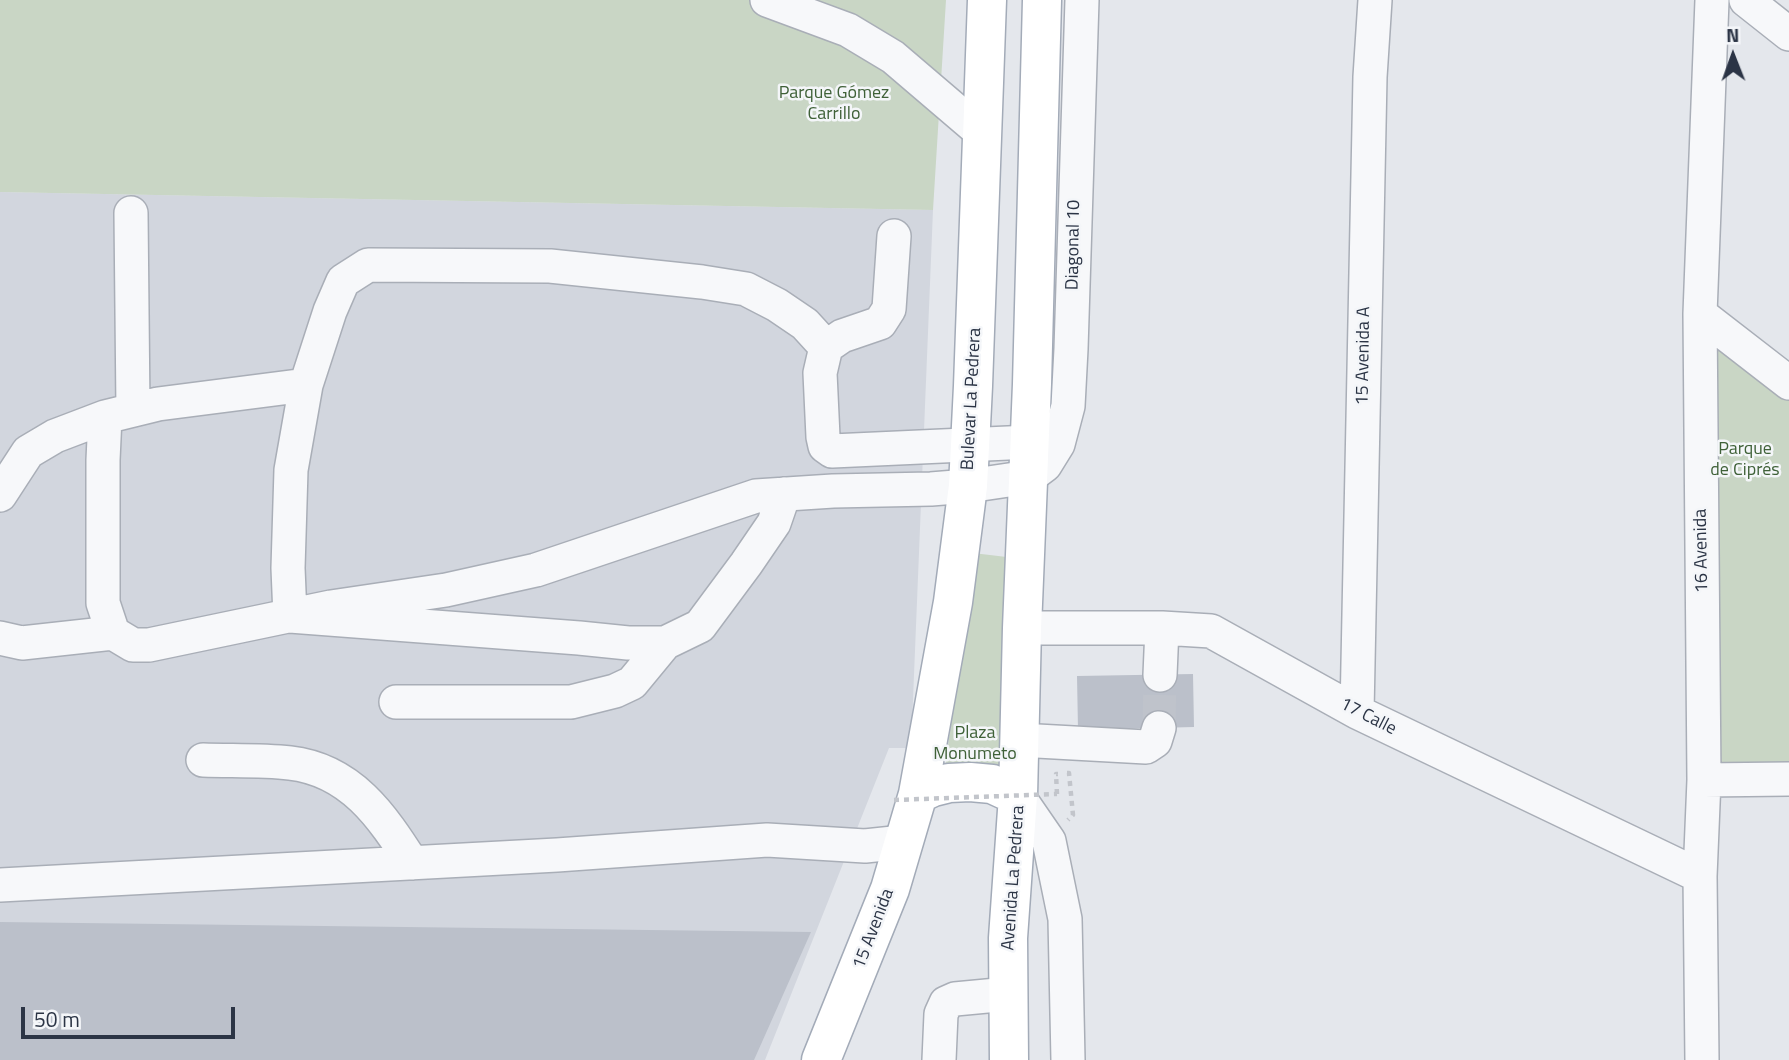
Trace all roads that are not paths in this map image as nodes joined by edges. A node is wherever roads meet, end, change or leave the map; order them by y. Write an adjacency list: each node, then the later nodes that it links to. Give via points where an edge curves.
1 (767, 0): 9 (street, via 848,30 893,57)
2 (987, 0): 9 (main road, Bulevar La Pedrera)
3 (1042, 0): 19 (main road)
4 (1082, 0): 19 (street, Diagonal 10, via 1068,406 1058,444 1045,465)
5 (1375, 0): 32 (street, 15 Avenida A)
6 (1712, 0): 12 (street, 16 Avenida)
7 (1746, 0): 8 (street)
8 (1789, 34)
9 (982, 132): 17 (main road, Bulevar La Pedrera)
10 (131, 213): 16 (street)
11 (894, 236): 13 (street, via 889,309 880,323 842,336)
12 (1700, 314): 14 (street); 37 (street, 16 Avenida)
13 (826, 347): 15 (street, via 805,324 746,289 550,266 368,265 343,281); 18 (street, via 820,373 823,436)
14 (1789, 383)
15 (306, 385): 16 (street); 24 (street, via 291,470)
16 (119, 413): 23 (street, via 54,436 28,452); 27 (street, via 103,460 103,603)
17 (969, 444): 18 (street); 19 (street); 20 (main road, Bulevar La Pedrera)
18 (832, 451): 21 (street)
19 (1029, 459): 20 (street); 25 (main road)
20 (968, 486): 21 (street); 39 (main road, Bulevar La Pedrera, via 953,602)
21 (833, 491): 22 (street)
22 (784, 494): 24 (street, via 756,496 536,570); 29 (street, via 774,523 700,626)
23 (0, 495)
24 (290, 616): 27 (street, via 149,645 133,645); 29 (street)
25 (1022, 628): 26 (street, 17 Calle); 34 (main road)
26 (1161, 628): 30 (street); 32 (street, 17 Calle, via 1210,631)
27 (113, 632): 28 (street, via 22,643)
28 (0, 638)
29 (665, 643): 31 (street, via 632,683 571,702)
30 (1160, 675)
31 (396, 702)
32 (1357, 712): 42 (street, 17 Calle)
33 (1159, 728): 34 (street, via 1155,741 1146,747)
34 (1019, 740): 38 (main road)
35 (203, 760): 41 (street, via 292,763 343,782 388,825)
36 (1789, 779): 37 (street)
37 (1704, 780): 42 (street, 16 Avenida)
38 (1018, 796): 39 (main road, via 992,784 949,782); 44 (main road, Avenida La Pedrera); 48 (street, Avenida La Pedrera, via 1049,841 1065,919)
39 (906, 797): 40 (main road, 15 Avenida)
40 (903, 842): 41 (street, via 865,846 767,840); 45 (main road, 15 Avenida)
41 (412, 863): 43 (street)
42 (1700, 876): 49 (street, 16 Avenida)
43 (0, 885)
44 (1008, 994): 46 (street, via 946,1003 941,1014); 47 (main road, Avenida La Pedrera)
45 (828, 1058)
46 (939, 1060)
47 (1009, 1060)
48 (1068, 1060)
49 (1702, 1060)

